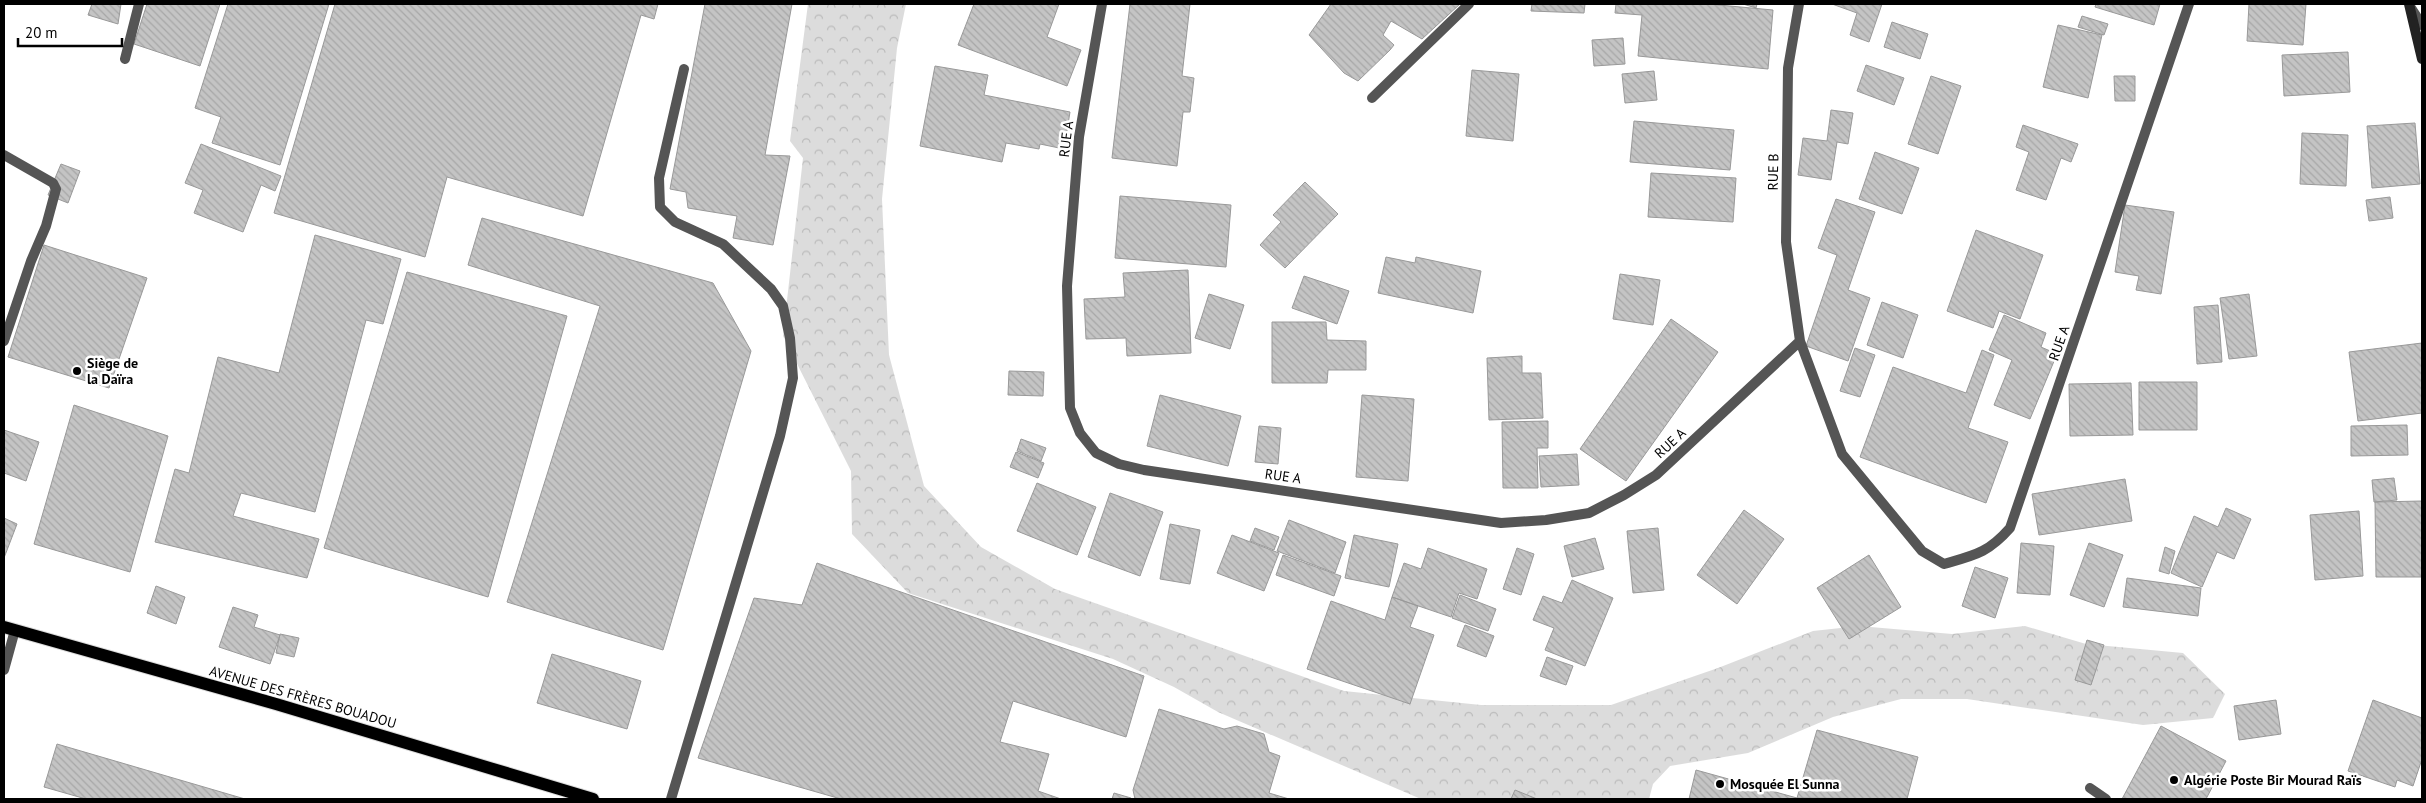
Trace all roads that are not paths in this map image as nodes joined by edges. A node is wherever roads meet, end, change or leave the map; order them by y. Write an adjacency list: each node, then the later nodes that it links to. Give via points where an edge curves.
1 (139, 4): 9 (street)
2 (1102, 4): 14 (street, RUE A, via 1078,147 1067,286 1070,408 1080,432 1096,453 1119,464 1144,470 1502,523 1546,520 1589,513 1656,475)
3 (1469, 4): 11 (street)
4 (1799, 4): 14 (street, RUE B, via 1788,68 1786,242)
5 (2189, 4): 14 (street, RUE A, via 2010,528 1995,545 1976,555 1944,564 1922,551 1842,454)
6 (2410, 6): 7 (street); 8 (street)
7 (2422, 25)
8 (2422, 58)
9 (125, 59)
10 (684, 69): 19 (street, via 660,178 660,207 676,222 723,244 772,289 783,306 790,338 792,378 780,436)
11 (1372, 98)
12 (4, 155): 13 (street, via 52,183 56,189 46,226)
13 (4, 341)
14 (1800, 341)
15 (10, 628): 16 (street); 18 (main road, AVENUE DES FRÈRES BOUADOU)
16 (4, 670)
17 (2090, 788): 20 (street)
18 (593, 799)
19 (671, 799)
20 (2106, 799)

